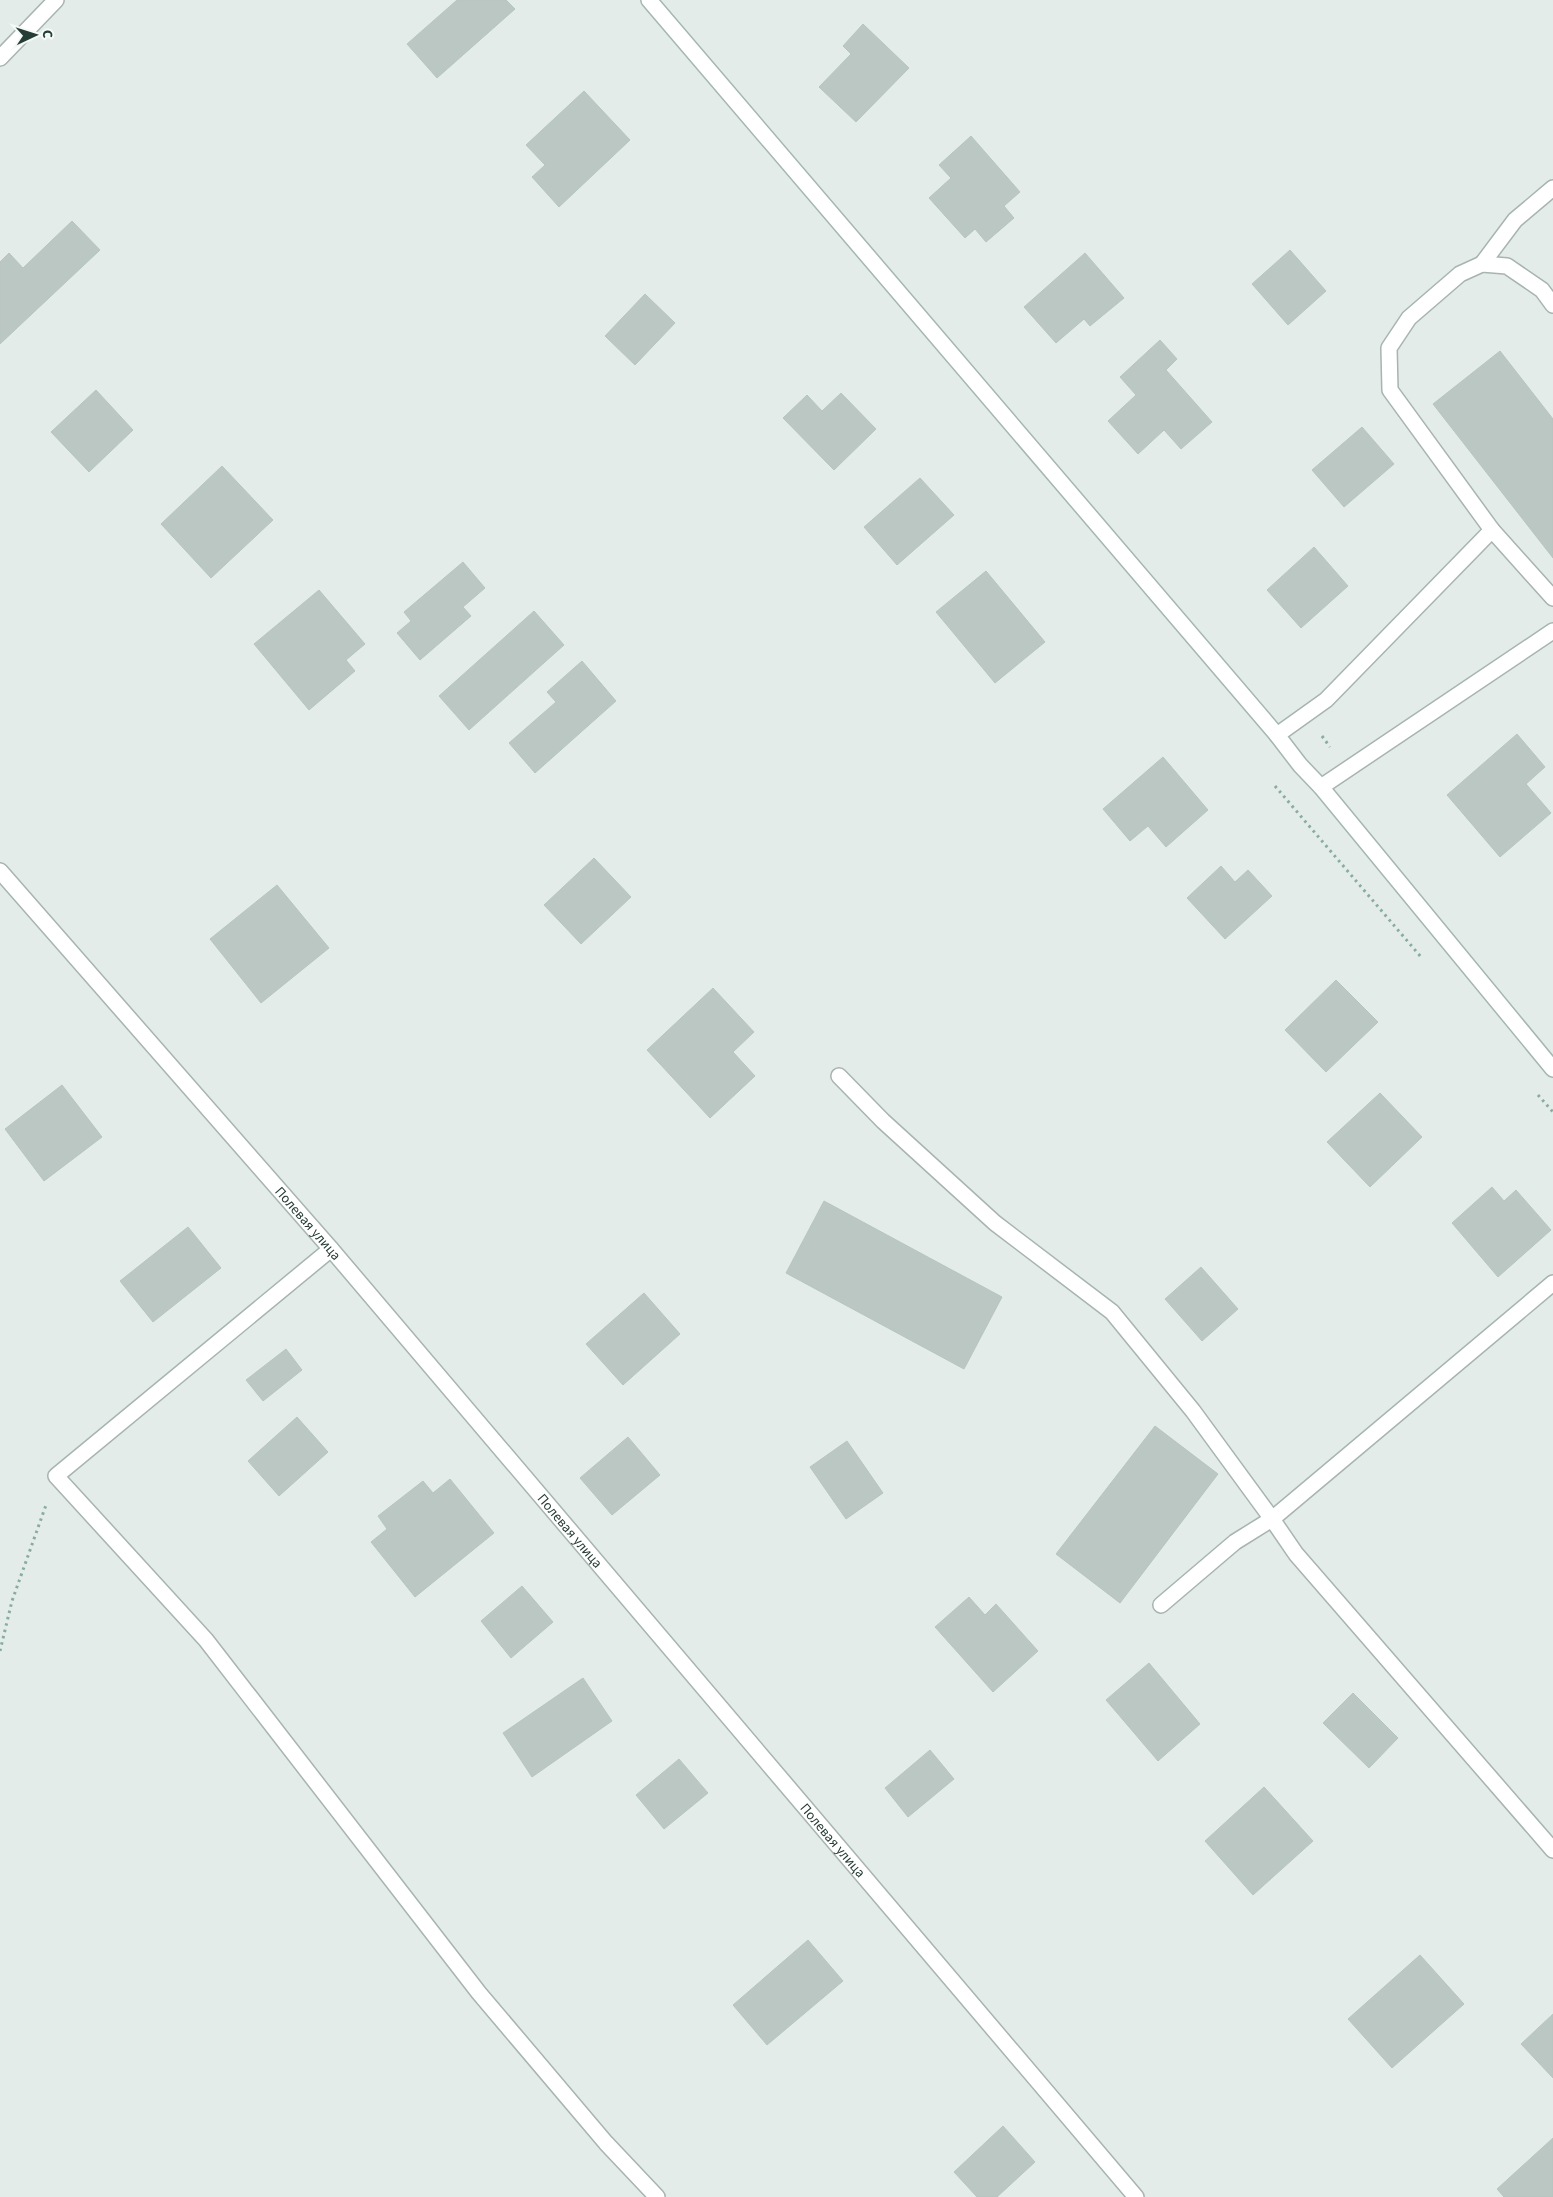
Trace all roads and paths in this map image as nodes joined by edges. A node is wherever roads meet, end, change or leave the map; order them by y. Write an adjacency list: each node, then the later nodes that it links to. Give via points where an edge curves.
1 (56, 0): 3 (street)
2 (649, 0): 11 (street)
3 (0, 58)
4 (1553, 188): 5 (street, via 1514,220)
5 (1482, 264): 6 (street, via 1507,266 1542,290); 7 (street, via 1460,274 1409,318 1389,348 1390,390)
6 (1553, 306)
7 (1492, 530): 8 (street); 10 (street, via 1326,700)
8 (1553, 598)
9 (1553, 631): 12 (street)
10 (1305, 713): 11 (street); 12 (path)
11 (1277, 735): 14 (street)
12 (1348, 769): 14 (street)
13 (1275, 786): 16 (path)
14 (1321, 787): 17 (street)
15 (0, 871): 21 (street, Полевая улица)
16 (1424, 960)
17 (1553, 1069)
18 (839, 1076): 24 (street, via 883,1121 995,1223 1112,1312 1193,1410)
19 (1534, 1089): 20 (path)
20 (1553, 1112)
21 (331, 1249): 23 (street); 29 (street, Полевая улица)
22 (1553, 1283): 24 (street)
23 (56, 1476): 26 (path, via 12,1601); 28 (street, via 206,1640 479,1993 606,2143)
24 (1272, 1519): 25 (street, via 1235,1542); 27 (street, via 1296,1554)
25 (1162, 1604)
26 (0, 1651)
27 (1553, 1850)
28 (657, 2197)
29 (1136, 2197)

